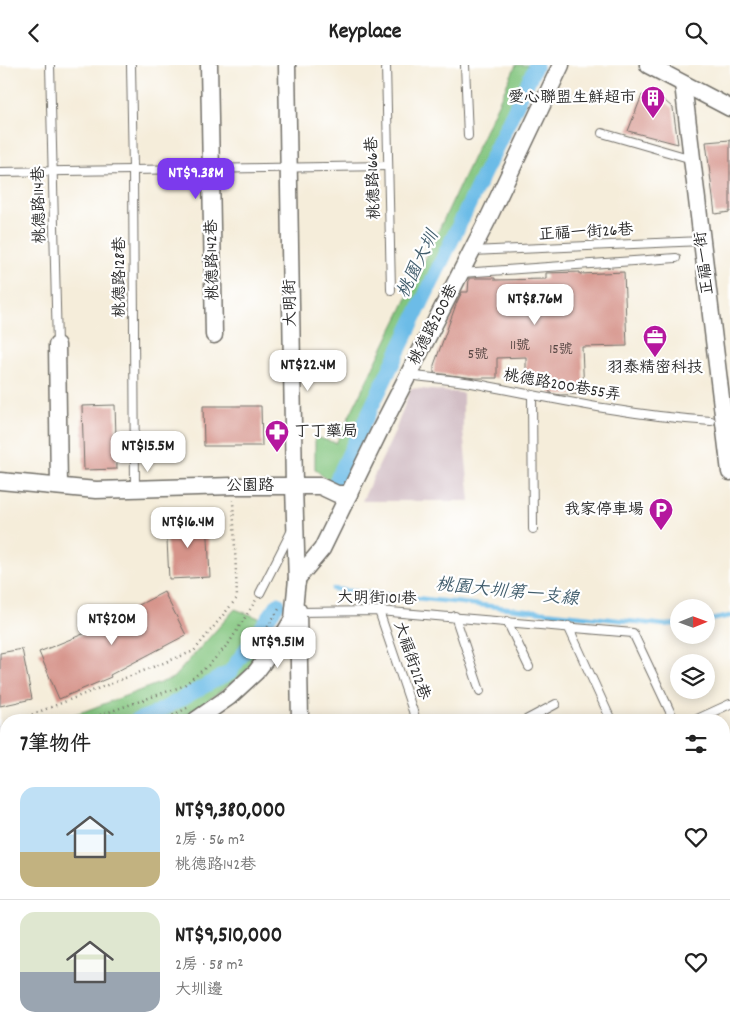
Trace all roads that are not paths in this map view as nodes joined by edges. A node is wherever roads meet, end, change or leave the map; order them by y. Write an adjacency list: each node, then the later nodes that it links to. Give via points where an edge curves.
1 (50, 65): 18 (lane, 桃德路114巷)
2 (131, 65): 17 (lane, 桃德路128巷)
3 (209, 65): 16 (street, 桃德路142巷)
4 (287, 65): 15 (street, 大明街)
5 (386, 65): 14 (lane, 桃德路166巷)
6 (465, 65): 12 (lane)
7 (561, 65): 21 (street, 桃德路200巷)
8 (648, 65): 9 (street)
9 (683, 84): 10 (street); 13 (street, 正福一街)
10 (730, 108)
11 (602, 133): 13 (lane)
12 (468, 136)
13 (692, 159): 20 (street, 正福一街)
14 (388, 166): 15 (lane); 24 (lane, 桃德路166巷)
15 (289, 168): 16 (lane); 34 (street, 大明街)
16 (212, 169): 17 (lane); 25 (street, 桃德路142巷)
17 (134, 170): 18 (lane); 35 (lane, 桃德路128巷)
18 (53, 171): 19 (lane); 26 (lane, 桃德路114巷)
19 (0, 172)
20 (702, 241): 21 (lane, 正福一街26巷); 30 (street, 正福一街)
21 (472, 251): 23 (street, 桃德路200巷)
22 (676, 258): 23 (lane)
23 (460, 273): 27 (street, 桃德路200巷)
24 (391, 290)
25 (214, 335)
26 (57, 345): 33 (street)
27 (408, 375): 28 (lane, 桃德路200巷55弄); 36 (street, 桃德路200巷)
28 (532, 395): 29 (lane, 桃德路200巷55弄, via 666,418); 38 (lane)
29 (711, 421)
30 (728, 437): 31 (street, 正福一街)
31 (730, 472)
32 (0, 481): 33 (street, 公園路)
33 (59, 486): 35 (street, 公園路, via 96,490)
34 (294, 486): 35 (street, 公園路); 36 (street, 公園路, via 320,486 337,494); 37 (street, 大明街)
35 (135, 489)
36 (349, 494): 39 (street, 桃德路200巷, via 322,549)
37 (296, 522): 39 (street, 大明街); 40 (lane)
38 (533, 529)
39 (297, 579): 42 (street, 大明街); 50 (street, via 293,619 256,672 229,697)
40 (260, 593)
41 (379, 611): 42 (lane, 大明街101巷); 43 (lane, 大明街101巷); 52 (lane, 大福街212巷)
42 (298, 612): 51 (street, 大明街)
43 (454, 616): 44 (lane, 大明街101巷); 47 (lane)
44 (507, 621): 45 (lane, 大明街101巷); 46 (lane)
45 (568, 627): 54 (lane); 55 (lane, 大明街101巷, via 633,633)
46 (529, 667)
47 (480, 691)
48 (556, 704): 53 (lane)
49 (730, 704): 56 (lane)
50 (193, 713)
51 (300, 714)
52 (414, 714)
53 (537, 714)
54 (608, 714)
55 (671, 714)
56 (708, 714)

